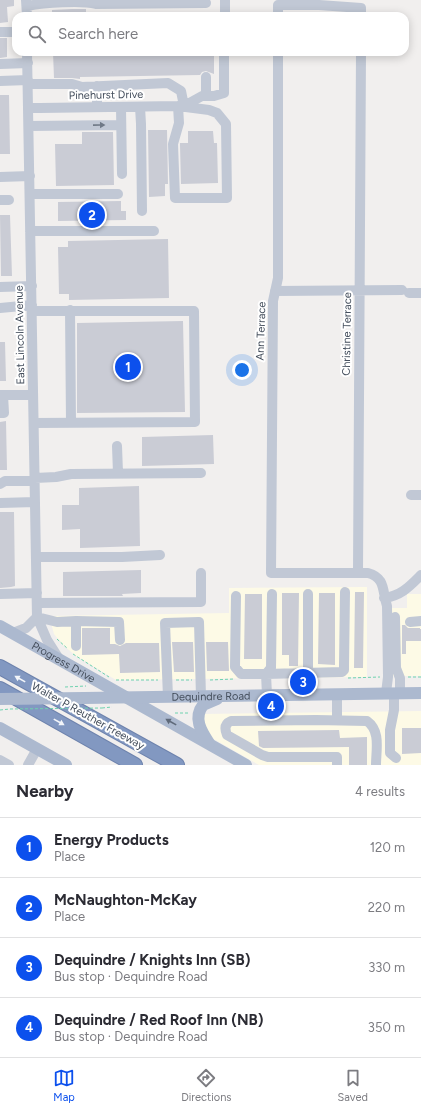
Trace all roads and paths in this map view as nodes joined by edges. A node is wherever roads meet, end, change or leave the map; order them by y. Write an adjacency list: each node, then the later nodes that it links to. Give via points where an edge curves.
1 (226, 0): 4 (street)
2 (206, 3): 3 (street, via 96,4 91,1 76,1)
3 (27, 7)
4 (225, 12)
5 (278, 12): 6 (street, via 278,5 361,8)
6 (361, 12)
7 (0, 32): 8 (street)
8 (12, 32)
9 (27, 56): 13 (street, East Lincoln Avenue)
10 (224, 56): 19 (street, via 224,93)
11 (278, 56): 39 (street, Ann Terrace, via 278,278)
12 (361, 56): 40 (street, Christine Terrace)
13 (28, 63): 14 (street); 17 (street, East Lincoln Avenue)
14 (0, 64)
15 (206, 77): 19 (street)
16 (0, 81): 17 (street)
17 (28, 82): 18 (street); 25 (street, East Lincoln Avenue)
18 (97, 86): 20 (street, via 168,83 181,90); 22 (street)
19 (206, 96): 20 (street)
20 (181, 106): 20 (street, Pinehurst Drive, via 173,144 174,198 227,198 226,124 217,113); 24 (street, Pinehurst Drive)
21 (77, 107): 22 (street, Pinehurst Drive); 25 (street, Pinehurst Drive); 26 (street)
22 (97, 107): 23 (street, Pinehurst Drive)
23 (121, 107): 24 (street, Pinehurst Drive); 27 (street)
24 (140, 107): 34 (street)
25 (28, 108): 28 (street, East Lincoln Avenue)
26 (77, 125): 27 (street, one-way to 27); 28 (street)
27 (121, 125): 29 (street)
28 (29, 126): 30 (street, East Lincoln Avenue)
29 (122, 174)
30 (30, 176): 31 (street); 32 (street, East Lincoln Avenue)
31 (0, 177)
32 (30, 194): 33 (street); 35 (street, East Lincoln Avenue)
33 (118, 194)
34 (142, 211)
35 (30, 231): 36 (street); 37 (street, East Lincoln Avenue)
36 (154, 231)
37 (32, 286): 38 (street); 43 (street, East Lincoln Avenue)
38 (0, 287)
39 (275, 291): 40 (street); 59 (street, Ann Terrace, via 272,347 272,573)
40 (359, 291): 41 (street); 59 (street, Christine Terrace)
41 (421, 293)
42 (0, 308): 43 (street)
43 (32, 308): 44 (street); 46 (street, East Lincoln Avenue)
44 (70, 310): 49 (street); 49 (street, via 194,311 195,422)
45 (2, 395): 46 (street); 47 (street, via 4,413)
46 (33, 395): 48 (street, East Lincoln Avenue)
47 (0, 413)
48 (34, 423): 49 (street); 53 (street, East Lincoln Avenue)
49 (71, 423)
50 (117, 446): 52 (street)
51 (201, 473): 52 (street)
52 (118, 474): 53 (street, via 71,474)
53 (35, 479): 54 (street, via 5,481); 56 (street, East Lincoln Avenue)
54 (0, 484)
55 (0, 502): 56 (street)
56 (35, 502): 58 (street, East Lincoln Avenue)
57 (160, 555): 58 (street)
58 (36, 557): 63 (street, East Lincoln Avenue)
59 (358, 572): 68 (street, via 377,576 382,583)
60 (201, 573): 69 (street, via 201,602)
61 (421, 575): 68 (street, via 409,588)
62 (345, 592): 83 (street, via 344,670 338,673)
63 (36, 593): 64 (street); 69 (street, East Lincoln Avenue)
64 (0, 594)
65 (272, 594): 82 (street, via 271,668)
66 (308, 594): 83 (street)
67 (236, 596): 82 (street, via 234,667 241,674)
68 (384, 598): 90 (street, via 387,606 388,677)
69 (37, 603): 70 (street, East Lincoln Avenue)
70 (37, 617): 72 (street, via 57,622); 76 (street, via 30,626); 80 (street, East Lincoln Avenue)
71 (395, 617): 90 (street, via 396,668 400,678)
72 (76, 621): 78 (street, via 119,622); 79 (street)
73 (421, 621): 74 (street)
74 (410, 622)
75 (0, 626): 76 (main road, Progress Drive)
76 (13, 633): 80 (main road, Progress Drive)
77 (57, 639): 79 (path)
78 (120, 640)
79 (72, 650): 84 (path)
80 (59, 659): 97 (main road, Progress Drive)
81 (0, 667): 114 (highway, Walter P Reuther Freeway, one-way to 81)
82 (266, 674): 83 (street); 93 (street)
83 (308, 674)
84 (111, 678)
85 (126, 680): 87 (path)
86 (88, 685): 88 (path)
87 (125, 685)
88 (65, 687)
89 (0, 689): 113 (highway, Walter P Reuther Freeway, one-way to 113)
90 (393, 693): 91 (main road, Dequindre Road); 92 (main road, Dequindre Road); 107 (street, via 390,753)
91 (421, 693)
92 (337, 694): 93 (main road, Dequindre Road); 103 (street)
93 (267, 695): 95 (main road, Dequindre Road)
94 (168, 696): 96 (main road, Dequindre Road); 96 (street, via 165,623 199,622); 97 (main road, Dequindre Road)
95 (224, 696): 96 (main road, Dequindre Road); 105 (main road, via 206,702 199,712 200,727)
96 (201, 697)
97 (127, 698): 98 (main road, Dequindre Road, bridge); 105 (main road, Progress Drive, one-way to 97)
98 (0, 699)
99 (102, 708): 100 (path, bridge)
100 (0, 710)
101 (172, 713): 102 (path)
102 (195, 713)
103 (337, 720): 115 (street, via 231,721 226,727 227,736 268,757 337,757); 116 (street, via 367,721 372,724 377,738)
104 (0, 728): 106 (main road)
105 (211, 745): 109 (main road, Progress Drive)
106 (37, 749): 111 (street); 112 (main road)
107 (396, 758)
108 (0, 760): 110 (street)
109 (240, 764)
110 (9, 765)
111 (28, 765)
112 (66, 765)
113 (135, 765)
114 (177, 765)
115 (337, 765)
116 (376, 765)

